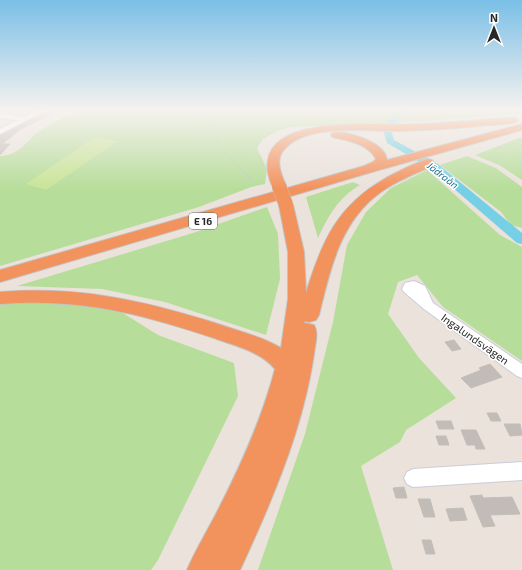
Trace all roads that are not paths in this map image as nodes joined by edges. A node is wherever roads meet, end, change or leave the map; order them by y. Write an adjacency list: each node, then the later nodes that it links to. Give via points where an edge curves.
1 (298, 136): 9 (highway, via 284,144 275,154 273,161)
2 (318, 136): 9 (highway, via 307,136 289,145 282,155 280,167)
3 (337, 136): 8 (highway, via 364,142 379,153 382,159)
4 (495, 136): 6 (highway)
5 (509, 136): 6 (highway)
6 (433, 155): 7 (highway)
7 (408, 163): 8 (highway, E 16); 12 (highway, E 16); 15 (highway, via 351,210 342,222 328,252)
8 (368, 169): 11 (highway, E 16)
9 (283, 186): 10 (highway, bridge)
10 (289, 204): 15 (highway, via 302,235 310,281); 16 (highway, via 299,285 294,342)
11 (0, 276)
12 (0, 281)
13 (0, 298): 16 (highway, via 62,296 127,305 255,344 275,354)
14 (428, 306): 17 (street, Ingalundsvägen)
15 (309, 315): 21 (highway, via 294,397 275,457)
16 (287, 367): 20 (highway, via 259,452 232,516)
17 (522, 372)
18 (522, 471): 19 (street)
19 (413, 478)
20 (203, 570)
21 (224, 570)

